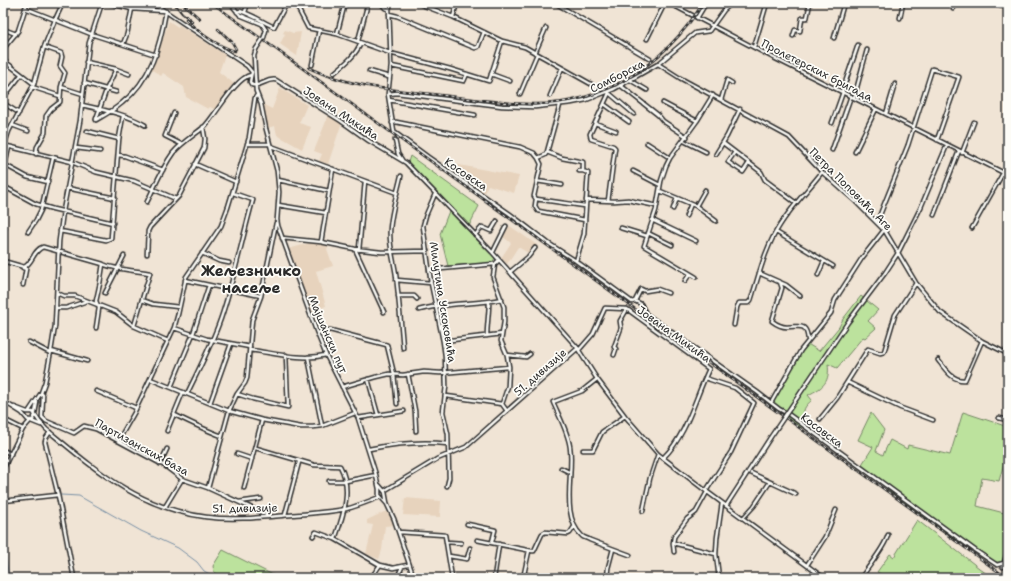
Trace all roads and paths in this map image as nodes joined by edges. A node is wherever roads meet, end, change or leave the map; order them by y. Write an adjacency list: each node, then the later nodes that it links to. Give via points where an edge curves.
1 (5, 3): 29 (street)
2 (27, 3): 31 (street)
3 (102, 3): 49 (street)
4 (108, 3): 32 (street)
5 (154, 3): 35 (street)
6 (230, 3): 36 (street)
7 (248, 3): 37 (street)
8 (287, 3): 37 (street, via 274,27)
9 (295, 3): 46 (street, via 308,28)
10 (345, 3): 50 (street)
11 (368, 3): 55 (street)
12 (380, 3): 33 (street)
13 (391, 3): 33 (street, Косовска)
14 (417, 3): 39 (street)
15 (457, 3): 39 (street)
16 (555, 3): 65 (street)
17 (665, 3): 53 (street)
18 (669, 3): 40 (street, Пролетерских бригада)
19 (706, 3): 40 (street)
20 (732, 3): 43 (street)
21 (767, 3): 58 (street)
22 (810, 3): 51 (street, via 807,18 802,18 800,31 795,30)
23 (844, 3): 52 (street)
24 (903, 3): 41 (street)
25 (954, 3): 34 (street)
26 (992, 3): 27 (street)
27 (1000, 4): 30 (street)
28 (62, 5): 42 (street)
29 (3, 7)
30 (1008, 7)
31 (25, 8): 42 (street); 48 (street)
32 (132, 8): 35 (street); 56 (street)
33 (389, 9): 38 (street, Косовска)
34 (953, 9)
35 (166, 11): 64 (street); 79 (street, via 247,66)
36 (237, 12): 37 (street); 89 (street, Мајшански пут, bridge, via 264,26 266,30 254,56)
37 (245, 12)
38 (389, 14): 47 (street, via 476,48); 62 (street, Косовска)
39 (453, 17): 47 (street)
40 (697, 18): 43 (street, Пролетерских бригада)
41 (900, 18)
42 (55, 20): 49 (street); 59 (street)
43 (714, 26): 58 (street, Пролетерских бригада); 68 (street, Сомборска, via 708,32 694,34)
44 (3, 28): 48 (street)
45 (546, 28): 63 (street)
46 (319, 30): 50 (street); 69 (street)
47 (484, 32): 54 (street)
48 (16, 34): 60 (street)
49 (91, 34): 56 (street); 67 (street)
50 (337, 34): 55 (street)
51 (793, 36)
52 (834, 38)
53 (647, 39)
54 (502, 40): 63 (street, via 525,47); 77 (street)
55 (359, 42): 62 (street); 74 (street, via 355,54)
56 (123, 44): 64 (street)
57 (858, 45): 94 (street)
58 (754, 47): 94 (street, Пролетерских бригада)
59 (44, 48): 88 (street); 90 (street, via 62,55 60,66 65,73)
60 (3, 49)
61 (868, 50): 105 (street)
62 (390, 53): 70 (street, Косовска); 76 (street)
63 (536, 54): 71 (street); 99 (street)
64 (156, 55): 116 (street, via 148,73 136,89 123,103)
65 (650, 59)
66 (3, 60): 78 (street)
67 (86, 62): 72 (street); 83 (street)
68 (658, 64): 81 (street, Сомборска); 101 (street, Петра Поповића Аге)
69 (312, 65)
70 (390, 66): 76 (street, via 464,81); 80 (street, Косовска)
71 (562, 68): 85 (street); 103 (street)
72 (116, 69): 75 (street); 91 (street)
73 (370, 71): 80 (street)
74 (334, 73)
75 (129, 74)
76 (467, 74): 77 (street, via 489,81)
77 (491, 74): 82 (street)
78 (21, 75): 88 (street); 95 (street)
79 (252, 75): 89 (street, via 251,84); 131 (street, via 245,78 227,96)
80 (389, 77): 98 (street, Косовска)
81 (630, 80): 87 (street, Сомборска); 92 (street)
82 (510, 81)
83 (84, 83): 91 (street); 97 (street)
84 (732, 83): 107 (street, via 727,80)
85 (591, 84)
86 (895, 84): 120 (street)
87 (620, 85): 96 (street, Сомборска); 136 (street, via 663,121)
88 (33, 86): 102 (street); 117 (street)
89 (256, 86): 100 (street, Мајшански пут); 162 (street, Јована Микића, via 276,80)
90 (61, 87): 97 (street); 102 (street)
91 (108, 88): 93 (street); 113 (street)
92 (647, 90)
93 (116, 92)
94 (843, 92): 104 (street, Пролетерских бригада); 128 (street)
95 (7, 93)
96 (608, 93): 110 (street); 112 (street, Сомборска); 119 (street)
97 (83, 94): 111 (street)
98 (388, 94): 106 (street, Косовска); 112 (street, Сомборска, via 502,106)
99 (520, 94)
100 (257, 95): 144 (street); 145 (street, Мајшански пут)
101 (713, 95): 107 (street, Петра Поповића Аге); 123 (street)
102 (60, 96): 158 (street, via 60,102 46,116 44,133)
103 (550, 96)
104 (851, 96): 105 (street, Пролетерских бригада); 150 (street)
105 (854, 98): 115 (street, Пролетерских бригада)
106 (389, 100): 121 (street); 126 (street, Косовска)
107 (721, 100): 114 (street, Петра Поповића Аге)
108 (3, 103): 117 (street)
109 (664, 103): 123 (street)
110 (604, 104): 124 (street); 127 (street)
111 (82, 105): 113 (street); 149 (street)
112 (560, 105): 153 (street)
113 (99, 109): 116 (street); 116 (street, via 96,120)
114 (740, 109): 142 (street); 177 (street, Петра Поповића Аге, via 789,137)
115 (876, 109): 120 (street, Пролетерских бригада); 156 (street)
116 (109, 112): 122 (street)
117 (19, 113): 129 (street)
118 (174, 114): 143 (street, via 165,136)
119 (634, 114)
120 (886, 114): 132 (street, Пролетерских бригада)
121 (475, 115)
122 (123, 116): 130 (street); 137 (street)
123 (698, 121): 136 (street)
124 (629, 122)
125 (974, 122): 157 (street)
126 (392, 123): 164 (street, via 520,147 534,153); 250 (street, Косовска, via 394,132 548,244)
127 (595, 123): 135 (street); 203 (street, via 590,134 591,139 615,148)
128 (832, 123)
129 (12, 125): 134 (street); 147 (street)
130 (145, 126)
131 (203, 127): 143 (street); 170 (street, via 205,144)
132 (914, 128): 139 (street, Пролетерских бригада); 139 (street, via 932,69 959,76); 222 (street)
133 (87, 130): 137 (street)
134 (28, 131)
135 (616, 131)
136 (687, 137): 140 (street)
137 (119, 139): 161 (street)
138 (395, 140): 159 (street)
139 (937, 140): 146 (street, Пролетерских бригада)
140 (684, 141): 154 (street); 165 (street)
141 (647, 143): 165 (street)
142 (723, 143): 155 (street); 160 (street)
143 (181, 144): 173 (street)
144 (247, 144): 145 (street); 186 (street)
145 (271, 145): 172 (street); 182 (street, Мајшански пут)
146 (947, 145): 152 (street, Пролетерских бригада); 245 (street)
147 (3, 146): 148 (street)
148 (9, 147): 158 (street); 169 (street)
149 (76, 148): 151 (street); 167 (street)
150 (832, 150)
151 (100, 151)
152 (959, 151): 157 (street, Пролетерских бригада); 215 (street)
153 (547, 152): 164 (street); 175 (street, via 583,162)
154 (706, 152)
155 (735, 152): 168 (street); 168 (street, via 728,162 743,172)
156 (856, 152)
157 (962, 153): 178 (street, Пролетерских бригада)
158 (36, 154): 163 (street)
159 (398, 154): 162 (street); 166 (street)
160 (716, 154)
161 (118, 155): 173 (street); 180 (street)
162 (396, 157): 166 (street, Јована Микића)
163 (53, 158): 167 (street); 185 (street)
164 (538, 158): 184 (street, via 541,164)
165 (670, 158): 188 (street, via 663,171)
166 (404, 161): 197 (street, Јована Микића)
167 (72, 162): 180 (street, via 96,172); 190 (street)
168 (749, 162): 205 (street, via 761,172 765,180)
169 (5, 164): 171 (street); 185 (street, via 27,177)
170 (195, 164): 186 (street); 201 (street)
171 (3, 169)
172 (333, 169): 183 (street); 193 (street)
173 (163, 170): 191 (street)
174 (579, 171): 175 (street)
175 (583, 171): 202 (street, via 588,173)
176 (633, 171): 188 (street)
177 (822, 172): 205 (street); 222 (street, Петра Поповића Аге)
178 (1003, 173): 179 (street, Пролетерских бригада); 226 (street)
179 (1008, 175)
180 (117, 176): 191 (street); 198 (street)
181 (401, 176): 196 (street)
182 (278, 180): 193 (street); 207 (street, Мајшански пут)
183 (365, 181): 196 (street); 239 (street)
184 (536, 181): 187 (street); 200 (street)
185 (48, 182): 208 (street)
186 (236, 182): 195 (street)
187 (562, 185)
188 (660, 185): 194 (street)
189 (3, 186): 208 (street)
190 (67, 188): 198 (street); 213 (street)
191 (153, 189): 201 (street); 204 (street)
192 (705, 190): 211 (street)
193 (329, 191): 214 (street)
194 (660, 191): 199 (street); 210 (street)
195 (233, 193): 243 (street, via 220,226); 272 (street, via 253,200)
196 (397, 193): 244 (street, via 390,230)
197 (435, 194): 232 (street, Јована Микића); 241 (street, Милутина Ускоковића, via 424,220)
198 (115, 198): 223 (street)
199 (677, 198): 206 (street); 212 (street)
200 (536, 199): 209 (street); 218 (street, via 534,206 538,211)
201 (176, 200): 246 (street, via 150,227)
202 (586, 200): 203 (street); 209 (street)
203 (608, 201): 210 (street, via 628,200)
204 (147, 202)
205 (796, 203): 230 (street)
206 (691, 204): 211 (street); 216 (street)
207 (278, 205): 214 (street); 217 (street, Мајшански пут)
208 (42, 206): 213 (street); 229 (street, via 39,216)
209 (585, 206): 218 (street)
210 (657, 206): 219 (street)
211 (696, 206): 221 (street)
212 (673, 209)
213 (63, 211): 223 (street); 228 (street)
214 (326, 213): 235 (street)
215 (934, 215)
216 (686, 216)
217 (277, 220): 233 (street, Мајшански пут); 276 (street)
218 (585, 220): 250 (street, via 584,234)
219 (652, 220): 231 (street); 234 (street)
220 (497, 221): 232 (street, via 491,231 482,227)
221 (716, 222)
222 (876, 222): 227 (street, Петра Поповића Аге)
223 (113, 223): 228 (street, via 112,236 109,240)
224 (506, 226): 242 (street)
225 (621, 228): 231 (street)
226 (972, 228)
227 (884, 230): 245 (street, Петра Поповића Аге); 300 (street, via 835,300 831,313)
228 (60, 231): 240 (street)
229 (28, 232)
230 (776, 232): 251 (street); 260 (street)
231 (648, 234): 236 (street); 261 (street, via 645,248)
232 (475, 235): 242 (street, Јована Микића)
233 (282, 238): 235 (street); 296 (street, Мајшански пут)
234 (696, 241)
235 (321, 242): 238 (street)
236 (672, 245)
237 (534, 248): 259 (street, via 528,257)
238 (355, 249): 239 (street); 291 (street)
239 (359, 250): 244 (street)
240 (58, 251): 253 (street); 256 (street, via 41,247); 273 (street)
241 (427, 251): 244 (street); 258 (street, Милутина Ускоковића)
242 (492, 252): 249 (street, Јована Микића)
243 (202, 253): 252 (street); 264 (street)
244 (391, 253): 265 (street)
245 (898, 253): 269 (street, Петра Поповића Аге); 411 (street, bridge, via 848,322)
246 (147, 254)
247 (124, 256): 257 (street)
248 (3, 260): 256 (street)
249 (499, 260): 254 (street); 259 (street, Јована Микића)
250 (576, 261): 283 (street, Косовска, via 632,302)
251 (824, 261): 255 (street); 262 (street)
252 (229, 263)
253 (102, 264): 257 (street); 285 (street, via 96,301)
254 (495, 264): 258 (street); 280 (street, via 494,280)
255 (833, 266)
256 (27, 268): 270 (street)
257 (119, 268): 274 (street); 281 (street, via 150,273)
258 (429, 270): 268 (street, Милутина Ускоковића)
259 (510, 272): 309 (street, Јована Микића)
260 (759, 273): 267 (street); 292 (street, via 750,302 739,303 737,307)
261 (690, 274): 263 (street); 266 (street)
262 (818, 275)
263 (696, 277)
264 (185, 280): 271 (street); 286 (street)
265 (396, 280): 268 (street); 277 (street)
266 (685, 282)
267 (780, 282): 278 (street); 300 (street, via 782,288 772,321 777,325 804,328)
268 (431, 283): 287 (street, Милутина Ускоковића)
269 (916, 283): 304 (street, Петра Поповића Аге, via 940,312); 328 (street, via 895,315 884,352 868,350)
270 (23, 285)
271 (209, 285): 272 (street); 297 (street)
272 (230, 290): 276 (street); 301 (street)
273 (57, 293): 282 (street); 288 (street)
274 (104, 293)
275 (668, 294): 283 (street, via 657,289 641,289)
276 (261, 296): 307 (street, via 252,320)
277 (398, 296): 279 (street, via 414,296); 308 (street)
278 (800, 296)
279 (416, 299)
280 (502, 299): 284 (street); 298 (street)
281 (142, 300): 286 (street); 293 (street)
282 (87, 301): 285 (street); 288 (street, via 66,308)
283 (635, 301): 340 (street, Косовска, via 641,304 646,314)
284 (489, 302): 287 (street); 299 (street)
285 (98, 306): 293 (street, via 116,312); 294 (street)
286 (179, 307): 295 (street)
287 (437, 307): 290 (street); 302 (street, Милутина Ускоковића)
288 (56, 308): 310 (street)
289 (627, 309): 309 (street, Јована Микића, via 605,308 593,334); 316 (street, via 620,321 621,328 614,347); 324 (street, Јована Микића, via 709,369)
290 (419, 310)
291 (384, 312)
292 (734, 325)
293 (134, 326): 303 (street)
294 (96, 328)
295 (174, 328): 297 (street); 303 (street)
296 (317, 333): 314 (street, Мајшански пут); 322 (street, via 330,330 387,345)
297 (193, 334): 301 (street); 329 (street)
298 (502, 334): 299 (street); 315 (street, via 502,344)
299 (487, 336): 302 (street)
300 (808, 339): 340 (street)
301 (212, 340): 306 (street); 334 (street)
302 (443, 340): 321 (street, Милутина Ускоковића)
303 (168, 341): 325 (street)
304 (982, 341): 312 (street, Петра Поповића Аге); 318 (street, via 965,380 950,375)
305 (30, 342): 310 (street)
306 (231, 344): 307 (street); 339 (street)
307 (250, 348): 313 (street); 335 (street, via 248,378)
308 (403, 348)
309 (579, 349): 327 (street, Јована Микића); 347 (street, 51. дивизије)
310 (50, 352): 319 (street); 333 (street)
311 (530, 354): 315 (street, via 526,357)
312 (1008, 354)
313 (286, 355): 317 (street); 335 (street, via 288,407)
314 (326, 355): 317 (street); 330 (street, Мајшански пут)
315 (507, 355): 320 (street)
316 (614, 355)
317 (308, 357): 362 (street)
318 (938, 360)
319 (87, 361)
320 (509, 367): 321 (street); 342 (street, via 508,386)
321 (446, 373): 323 (street); 336 (street, Милутина Ускоковића)
322 (394, 374): 323 (street); 326 (street); 341 (street)
323 (408, 374): 366 (street)
324 (705, 378): 380 (street, Јована Микића, via 683,430); 399 (street, via 735,388 754,403 731,452)
325 (150, 379): 329 (street); 344 (street)
326 (368, 379): 330 (street); 352 (street)
327 (597, 379): 353 (street, Јована Микића); 386 (street, via 582,391 552,402 570,448)
328 (847, 382): 358 (street); 360 (street)
329 (171, 387): 332 (street)
330 (342, 387): 349 (street, Мајшански пут)
331 (96, 391): 344 (street)
332 (183, 392): 334 (street); 350 (street)
333 (41, 393): 337 (street); 369 (street, Партизанских база, via 42,417 46,421 74,433 82,426 86,426)
334 (187, 394): 339 (street)
335 (237, 394): 345 (street)
336 (446, 396): 342 (street); 370 (street, Милутина Ускоковића, via 443,412)
337 (38, 398): 348 (street); 351 (street)
338 (3, 401): 343 (street)
339 (210, 403): 345 (street)
340 (771, 403): 439 (street, Косовска, via 976,551 998,565)
341 (397, 404)
342 (502, 404): 347 (street)
343 (14, 407): 348 (street); 357 (street)
344 (136, 408): 369 (street)
345 (229, 411): 359 (street); 368 (street)
346 (404, 411): 352 (street)
347 (507, 411): 378 (street, 51. дивизије, via 466,448)
348 (28, 412): 351 (street, via 32,411); 357 (street)
349 (355, 413): 354 (street, Мајшански пут); 362 (street)
350 (173, 414): 365 (street); 368 (street)
351 (35, 415): 357 (street, via 34,419); 364 (street, 51. дивизије)
352 (378, 415): 354 (street)
353 (625, 416): 375 (street, via 602,432 593,450); 379 (street, Јована Микића)
354 (358, 418): 373 (street, Мајшански пут)
355 (999, 418): 361 (street)
356 (3, 419): 363 (street)
357 (28, 419): 363 (street); 364 (street, 51. дивизије)
358 (820, 419)
359 (262, 420): 362 (street, via 307,427); 371 (street)
360 (934, 420)
361 (1008, 420)
362 (322, 426)
363 (23, 429): 376 (street)
364 (46, 429): 367 (street, 51. дивизије)
365 (167, 431)
366 (416, 431)
367 (50, 432): 402 (street, via 45,442); 412 (street, 51. дивизије, via 112,481)
368 (222, 436): 396 (street)
369 (118, 441): 383 (street, Партизанских база)
370 (448, 444): 373 (street, via 399,444); 378 (street, Милутина Ускоковића)
371 (256, 448): 381 (street); 382 (street)
372 (167, 449): 383 (street)
373 (368, 449): 388 (street, Мајшански пут)
374 (3, 450): 376 (street)
375 (583, 450)
376 (11, 454): 385 (street)
377 (237, 454): 381 (street)
378 (448, 454): 394 (street, 51. дивизије); 395 (street, Милутина Ускоковића, via 449,478)
379 (658, 454): 380 (street, Јована Микића); 415 (street)
380 (663, 458): 399 (street, Јована Микића)
381 (252, 459): 397 (street)
382 (299, 462): 391 (street, via 340,466); 416 (street)
383 (160, 464): 389 (street, Партизанских база)
384 (561, 468): 386 (street)
385 (3, 469)
386 (569, 472): 420 (street)
387 (751, 472): 393 (street)
388 (376, 475): 391 (street); 392 (street, Мајшански пут)
389 (182, 479): 396 (street, Партизанских база); 412 (street)
390 (329, 481): 391 (street)
391 (346, 481): 413 (street)
392 (378, 482): 398 (street, Мајшански пут); 400 (street, Мајшански пут)
393 (770, 482): 401 (street); 418 (street)
394 (393, 486): 398 (street, 51. дивизије); 403 (street, 51. дивизије)
395 (446, 486)
396 (208, 488): 408 (street, Партизанских база)
397 (244, 488)
398 (384, 490): 400 (street, 51. дивизије); 403 (street, Мајшански пут)
399 (707, 491): 409 (street, Јована Микића); 429 (street, via 696,512 686,519 674,537)
400 (379, 492): 404 (street, Мајшански пут); 406 (street, 51. дивизије)
401 (796, 494)
402 (58, 495): 407 (street); 445 (street)
403 (386, 495): 404 (street, 51. дивизије); 410 (street)
404 (380, 497): 406 (street, 51. дивизије); 410 (street)
405 (261, 499): 408 (street)
406 (371, 500): 413 (street, 51. дивизије)
407 (3, 501)
408 (239, 502): 417 (street, Партизанских база)
409 (722, 502): 411 (street, Јована Микића); 436 (street)
410 (387, 504): 421 (street)
411 (726, 506): 418 (street, Јована Микића)
412 (165, 508): 417 (street, 51. дивизије, via 207,517)
413 (345, 509): 416 (street, 51. дивизије); 424 (street)
414 (836, 510): 442 (street, via 825,537)
415 (643, 512)
416 (285, 515): 417 (street, 51. дивизије)
417 (270, 516)
418 (743, 518): 442 (street, Јована Микића)
419 (467, 524): 427 (street, via 495,530)
420 (574, 527): 432 (street, via 583,537); 434 (street, via 568,534 545,532 534,551)
421 (399, 532): 426 (street, via 445,535); 441 (street)
422 (888, 535): 455 (street, via 885,544)
423 (313, 536): 424 (street, via 316,532)
424 (335, 539): 440 (street)
425 (476, 540): 427 (street)
426 (447, 542): 428 (street); 438 (street)
427 (492, 542): 430 (street)
428 (461, 543)
429 (673, 543): 435 (street); 436 (street)
430 (499, 544): 434 (street); 450 (street)
431 (470, 548): 438 (street, via 467,560)
432 (613, 549): 437 (street); 452 (street)
433 (1008, 549): 439 (street)
434 (529, 551): 451 (street, via 524,574)
435 (674, 552)
436 (716, 554): 453 (street)
437 (630, 555)
438 (449, 556): 449 (street)
439 (1004, 563): 444 (street)
440 (380, 565): 443 (street); 446 (street)
441 (408, 565): 443 (street); 448 (street)
442 (807, 565): 454 (street, Јована Микића)
443 (402, 567): 447 (street)
444 (1003, 567)
445 (74, 578)
446 (372, 578)
447 (397, 578)
448 (414, 578)
449 (452, 578)
450 (494, 578)
451 (538, 578)
452 (607, 578)
453 (719, 578)
454 (824, 578)
455 (860, 578)

